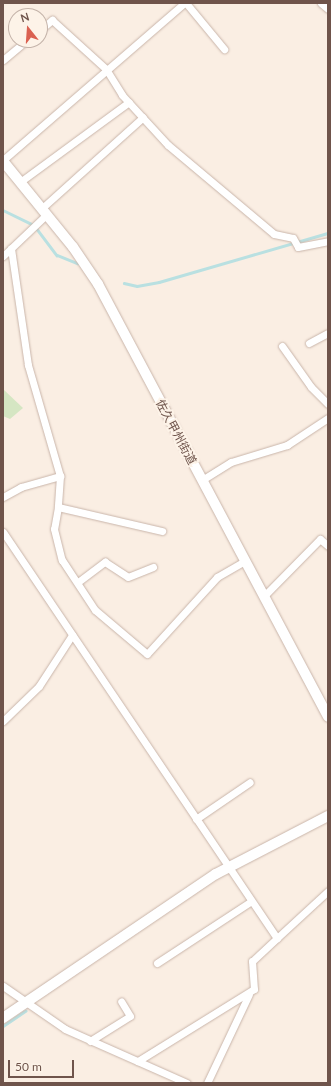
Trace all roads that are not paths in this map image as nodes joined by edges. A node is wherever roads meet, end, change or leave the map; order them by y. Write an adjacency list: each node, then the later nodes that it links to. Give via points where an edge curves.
1 (185, 3): 6 (street); 8 (street)
2 (321, 3): 3 (street)
3 (328, 9)
4 (48, 23): 8 (street, via 52,20)
5 (17, 48): 7 (street)
6 (224, 49)
7 (3, 60)
8 (106, 69): 9 (street); 11 (street, via 76,100)
9 (129, 102): 10 (street); 12 (street)
10 (142, 117): 13 (street); 14 (street, via 168,145 270,231 295,243)
11 (3, 160): 12 (street, 佐久甲州街道)
12 (20, 182): 13 (street, 佐久甲州街道)
13 (44, 212): 15 (street); 23 (street, 佐久甲州街道, via 98,284)
14 (328, 241)
15 (11, 248): 16 (street); 22 (street, via 28,365)
16 (3, 256)
17 (328, 333): 18 (street)
18 (309, 343)
19 (282, 346): 20 (street, via 311,387)
20 (328, 404)
21 (328, 418): 23 (street, via 287,445 231,462)
22 (60, 476): 24 (street, via 21,487); 25 (street)
23 (202, 480): 29 (street, 佐久甲州街道)
24 (3, 497)
25 (58, 507): 26 (street); 31 (street, via 54,529 59,554)
26 (162, 531)
27 (3, 532): 33 (street)
28 (328, 546): 32 (street, via 320,539)
29 (245, 561): 31 (street, via 217,577 147,654 95,610); 32 (street, 佐久甲州街道)
30 (153, 567): 31 (street, via 128,577 118,574 105,562)
31 (78, 582)
32 (264, 596): 34 (street, 佐久甲州街道)
33 (72, 635): 35 (street, via 39,686); 38 (street)
34 (328, 716)
35 (3, 721)
36 (250, 782): 38 (street)
37 (328, 816): 39 (street)
38 (196, 819): 39 (street)
39 (229, 868): 41 (street); 47 (street)
40 (328, 891): 42 (street)
41 (250, 902): 42 (street); 43 (street)
42 (277, 938): 45 (street, via 249,967 256,985)
43 (157, 963)
44 (3, 986): 47 (street)
45 (249, 994): 50 (street); 52 (street)
46 (120, 1001): 49 (street, via 130,1016)
47 (27, 1002): 48 (street); 49 (street)
48 (3, 1018)
49 (90, 1041): 50 (street)
50 (138, 1061): 51 (street)
51 (187, 1083)
52 (207, 1083)

